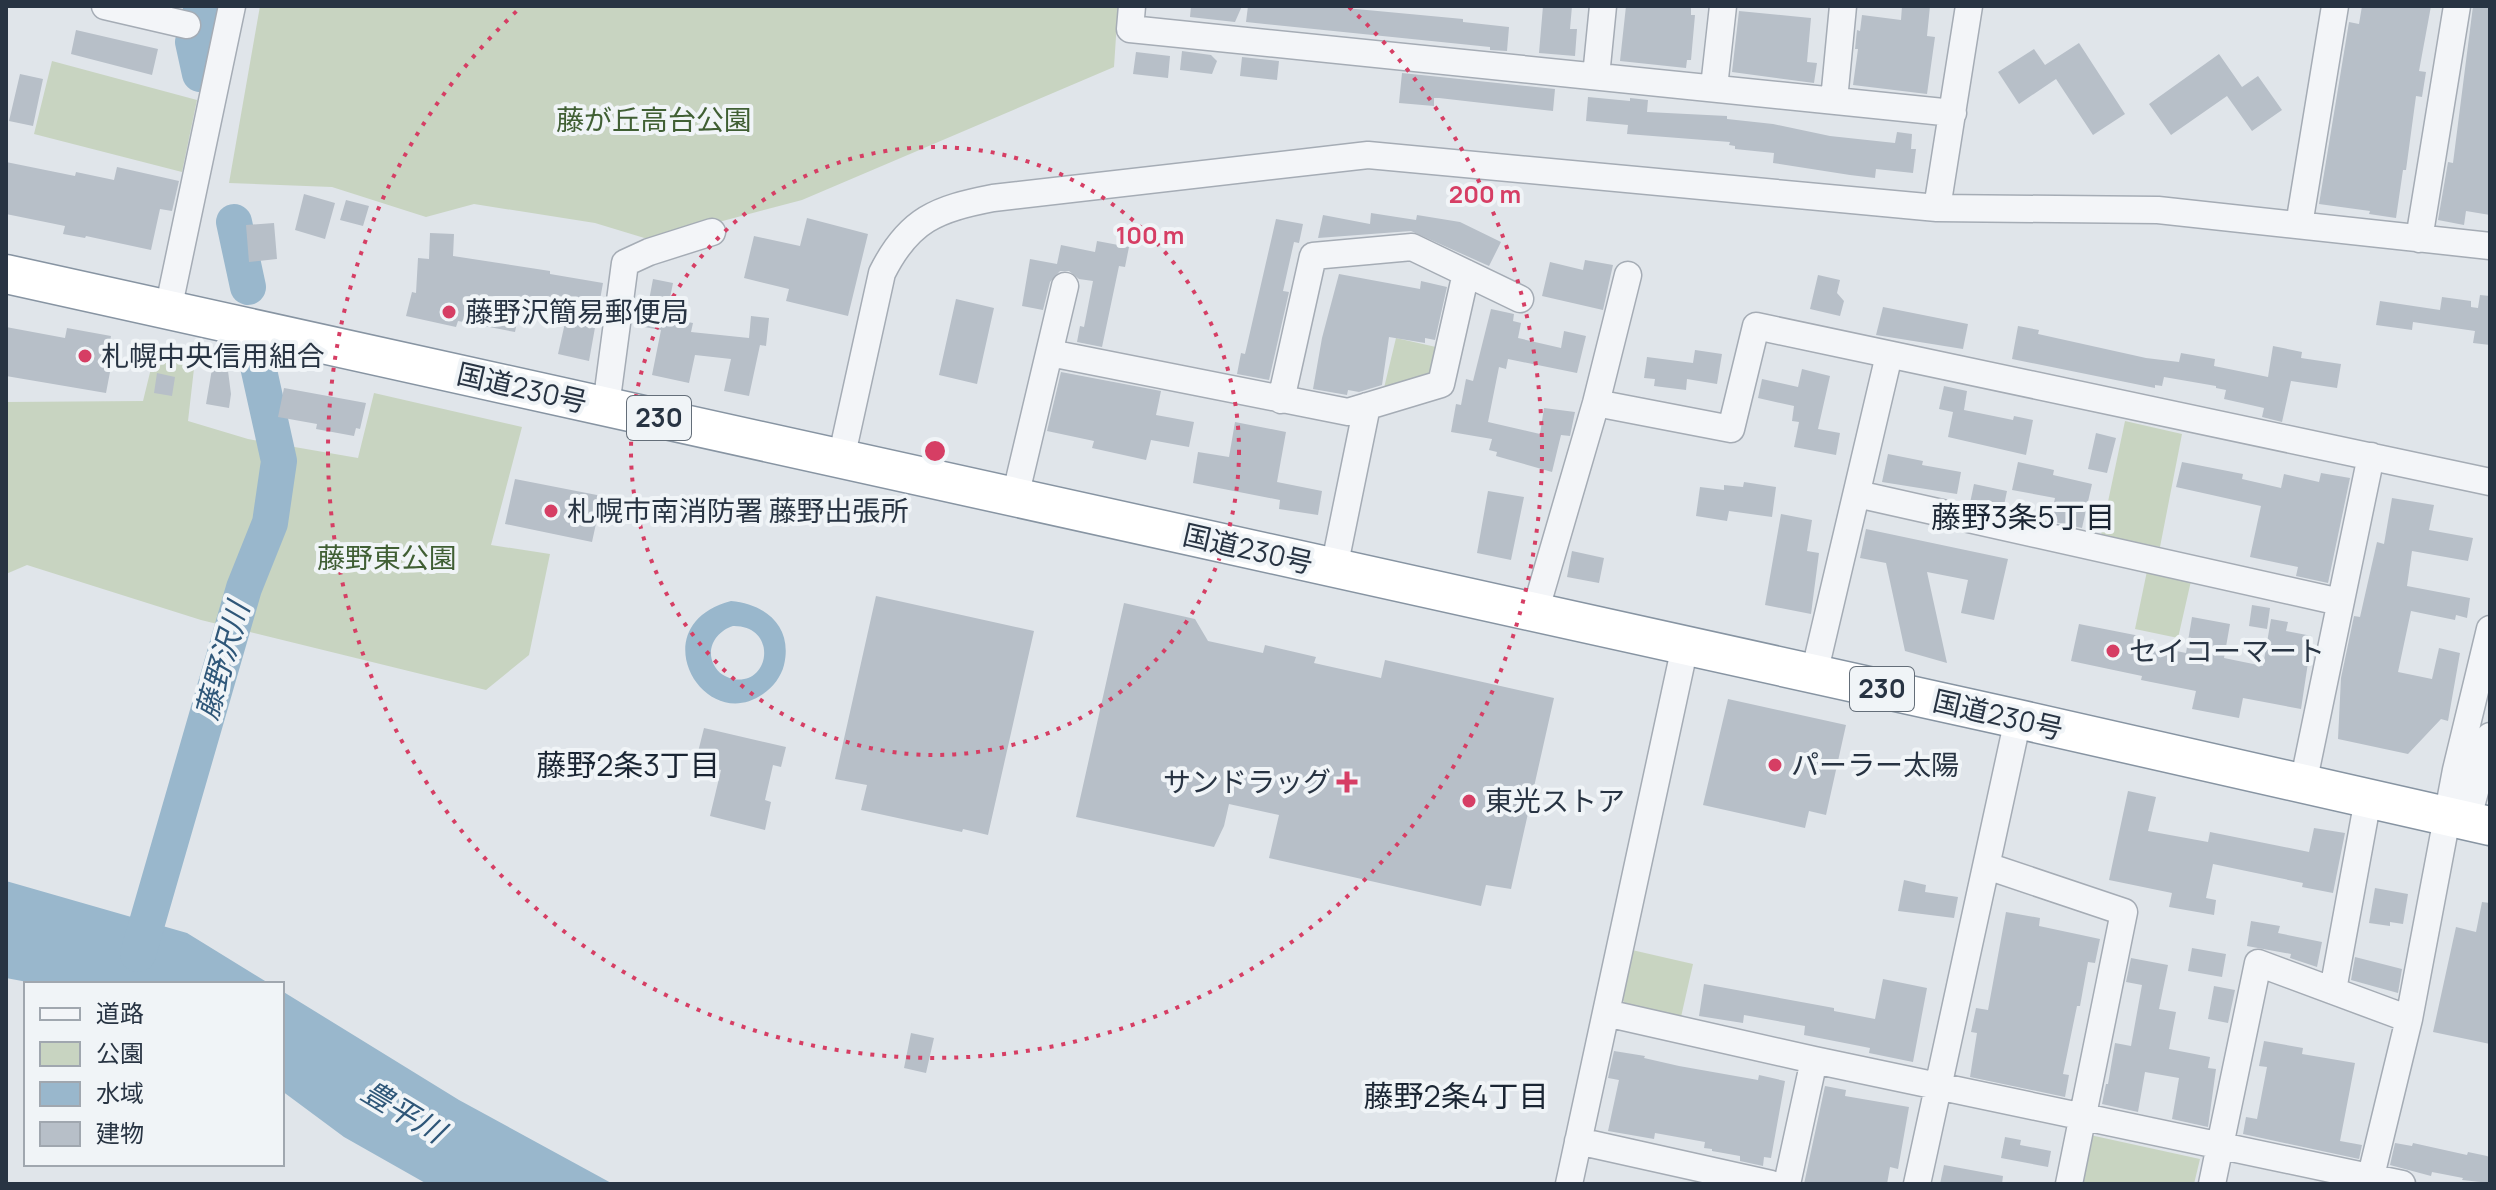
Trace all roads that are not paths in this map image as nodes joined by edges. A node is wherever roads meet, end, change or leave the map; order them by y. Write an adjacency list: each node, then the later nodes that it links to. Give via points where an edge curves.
1 (105, 6): 10 (street)
2 (232, 6): 10 (street)
3 (1132, 6): 11 (street, via 1130,29)
4 (1603, 6): 11 (street)
5 (1723, 6): 12 (street)
6 (1843, 6): 13 (street)
7 (1969, 6): 14 (street)
8 (2335, 6): 16 (street)
9 (2457, 6): 18 (street)
10 (225, 34): 25 (street)
11 (1596, 76): 12 (street)
12 (1714, 87): 13 (street)
13 (1834, 100): 14 (street)
14 (1953, 113): 15 (street)
15 (1937, 208): 16 (street, via 2158,210); 33 (street, via 1368,155 961,205 913,227 882,273)
16 (2299, 225): 18 (street)
17 (712, 232): 30 (street, via 625,263)
18 (2419, 239): 19 (street)
19 (2490, 246)
20 (1466, 273): 24 (street); 28 (street, via 1412,247 1313,256); 31 (street, via 1441,384)
21 (6, 274): 25 (highway, 国道230号 / 230)
22 (1628, 275): 29 (street)
23 (1065, 286): 26 (street)
24 (1520, 299)
25 (168, 310): 30 (highway, 国道230号 / 230)
26 (1050, 353): 28 (street); 36 (street)
27 (1889, 355): 29 (street, via 1756,326 1731,429); 32 (street); 35 (street)
28 (1281, 400): 31 (street, via 1348,412)
29 (1596, 403): 39 (street)
30 (606, 406): 33 (highway, 国道230号 / 230)
31 (1367, 406): 37 (street)
32 (2371, 456): 34 (street); 38 (street)
33 (841, 459): 36 (highway, 国道230号 / 230)
34 (2490, 482)
35 (1857, 494): 38 (street); 42 (street)
36 (1015, 497): 37 (highway, 国道230号 / 230)
37 (1334, 568): 39 (highway, 国道230号 / 230)
38 (2340, 602): 45 (street)
39 (1535, 612): 41 (highway, 国道230号 / 230)
40 (2490, 629): 47 (street)
41 (1685, 646): 42 (highway, 国道230号 / 230); 50 (street)
42 (1814, 674): 43 (highway, 国道230号 / 230)
43 (2018, 719): 45 (highway, 国道230号 / 230); 48 (street)
44 (2490, 736): 47 (street)
45 (2303, 784): 46 (highway, 国道230号 / 230)
46 (2368, 799): 47 (highway, 国道230号 / 230); 49 (street)
47 (2468, 821): 51 (street)
48 (1987, 866): 53 (street); 54 (street, via 2124,912)
49 (2333, 990): 51 (street); 56 (street, via 2258,963)
50 (1606, 1013): 52 (street); 55 (street)
51 (2409, 1019): 57 (street)
52 (1814, 1060): 53 (street); 60 (street)
53 (1937, 1085): 54 (street); 61 (street)
54 (2083, 1116): 56 (street); 62 (street)
55 (1578, 1141): 58 (street); 59 (street)
56 (2220, 1146): 57 (street); 63 (street)
57 (2369, 1181): 64 (street)
58 (1569, 1184)
59 (1771, 1184)
60 (1787, 1184)
61 (1917, 1184)
62 (2069, 1184)
63 (2212, 1184)
64 (2402, 1184)

